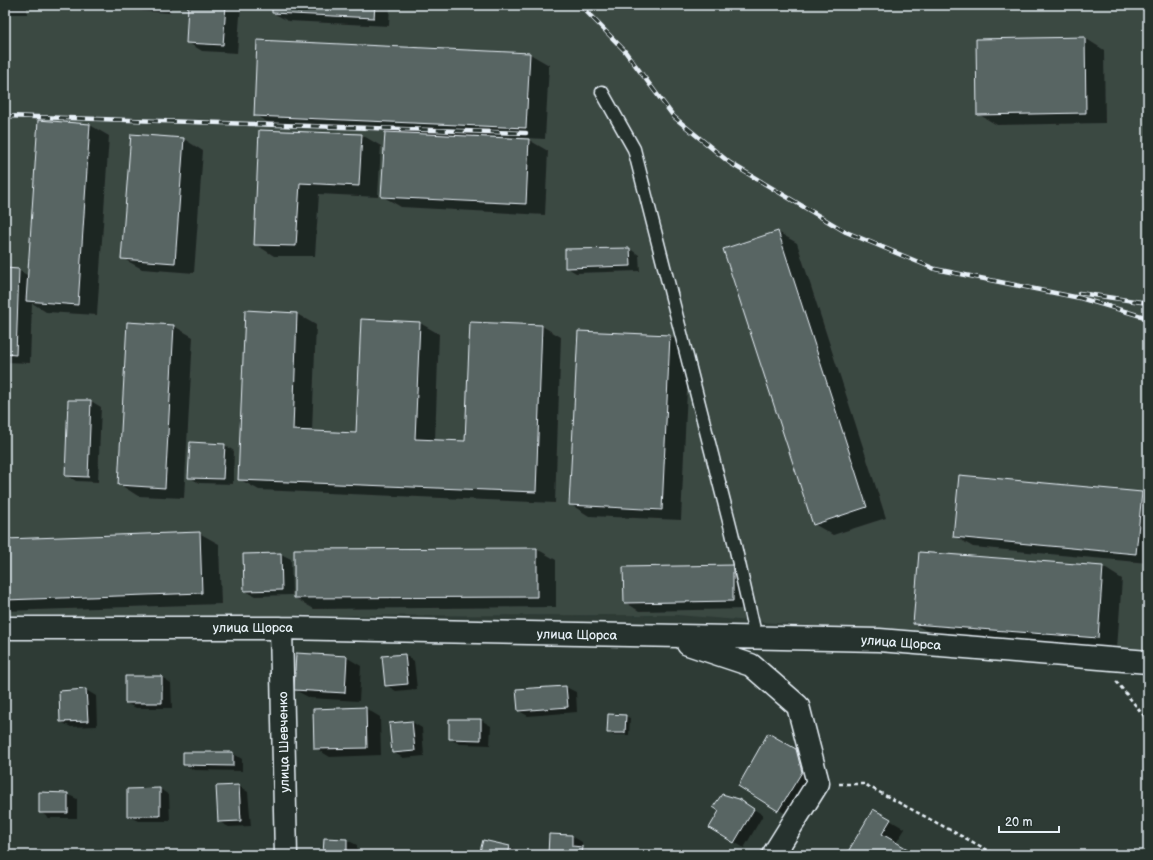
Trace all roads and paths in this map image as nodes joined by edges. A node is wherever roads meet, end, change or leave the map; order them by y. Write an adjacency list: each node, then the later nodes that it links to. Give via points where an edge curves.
1 (602, 92): 5 (lane, via 634,149 732,533)
2 (5, 628): 3 (street, улица Щорса)
3 (281, 628): 4 (street, улица Щорса); 10 (street, улица Шевченко)
4 (668, 637): 5 (street, улица Щорса); 9 (street, via 752,665 798,706)
5 (756, 638): 6 (street, улица Щорса, via 879,640)
6 (1097, 657): 7 (street, улица Щорса); 8 (path)
7 (1148, 662)
8 (1148, 721)
9 (818, 784): 11 (street); 12 (path, via 864,784)
10 (286, 855)
11 (773, 855)
12 (997, 855)

